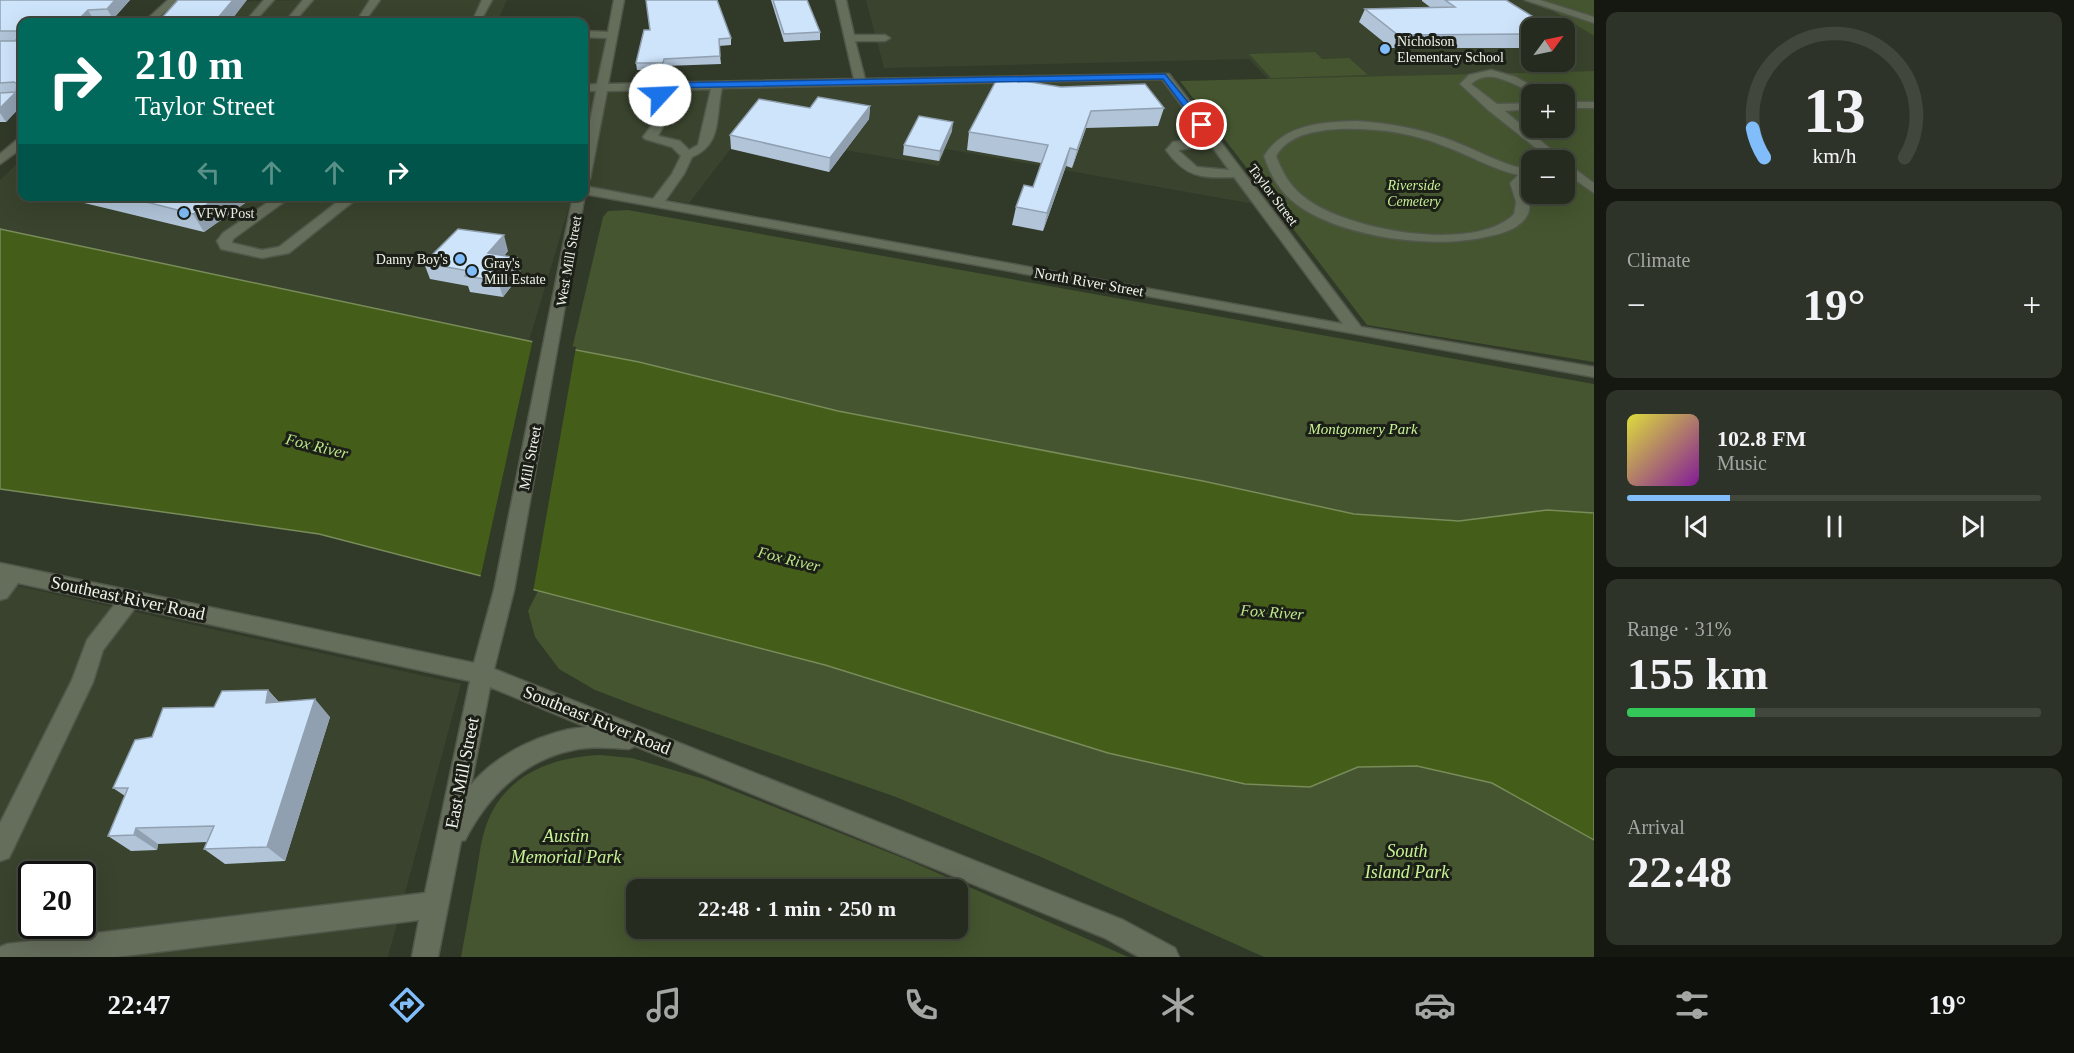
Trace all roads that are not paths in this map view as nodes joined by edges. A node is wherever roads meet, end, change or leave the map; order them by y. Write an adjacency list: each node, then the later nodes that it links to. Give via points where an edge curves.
1 (174, 0): 9 (street)
2 (269, 0): 10 (street)
3 (308, 0): 11 (street)
4 (375, 0): 12 (street)
5 (487, 0): 13 (street)
6 (619, 0): 16 (street)
7 (841, 0): 17 (street)
8 (1530, 0): 14 (street)
9 (153, 18)
10 (253, 18)
11 (292, 18)
12 (363, 18)
13 (478, 18)
14 (1594, 20)
15 (588, 34): 16 (street)
16 (612, 35): 23 (street)
17 (849, 38): 18 (street); 19 (street)
18 (885, 38)
19 (860, 82): 21 (street); 29 (street, Taylor Street, via 1165,76)
20 (1525, 84): 28 (street, via 1485,75 1467,81 1466,88)
21 (717, 85): 22 (street); 32 (street, via 708,140 703,148)
22 (660, 86): 23 (street); 32 (street, via 662,123 649,137 676,144)
23 (601, 87): 24 (street); 33 (street)
24 (588, 88)
25 (1575, 105): 26 (street)
26 (1594, 105)
27 (1521, 107): 28 (street)
28 (1492, 108): 31 (street)
29 (1214, 141): 35 (street, Taylor Street); 35 (street, via 1172,150 1181,164 1192,171)
30 (18, 145): 34 (street)
31 (1545, 150)
32 (687, 155): 45 (street)
33 (588, 157)
34 (0, 160)
35 (1237, 173): 47 (street, Taylor Street)
36 (1575, 174): 37 (street)
37 (1594, 174)
38 (1532, 175): 38 (street, via 1516,183 1523,207 1515,221 1471,238 1429,239 1382,233 1311,207 1281,184 1270,156 1283,141 1310,128 1365,124 1425,135 1502,167)
39 (1575, 177): 40 (street)
40 (1594, 189)
41 (588, 191): 45 (street, North River Street)
42 (279, 201): 43 (street, via 228,236 226,246 274,255)
43 (348, 201)
44 (579, 201): 46 (street, West Mill Street)
45 (657, 203): 47 (street, North River Street)
46 (557, 326): 50 (street, Mill Street)
47 (1356, 331): 48 (street, North River Street)
48 (1594, 372)
49 (4, 579): 51 (street, Southeast River Road)
50 (504, 590): 52 (street, East Mill Street)
51 (131, 599): 52 (street, Southeast River Road); 55 (street, via 94,646 82,682)
52 (482, 674): 53 (street, Southeast River Road); 54 (street, East Mill Street)
53 (643, 739): 54 (street, via 603,736 543,749 485,787); 59 (street, Southeast River Road, via 1114,929)
54 (448, 845): 56 (street, East Mill Street)
55 (0, 849)
56 (435, 905): 57 (street); 58 (street, East Mill Street)
57 (7, 957)
58 (425, 957)
59 (1166, 957)

